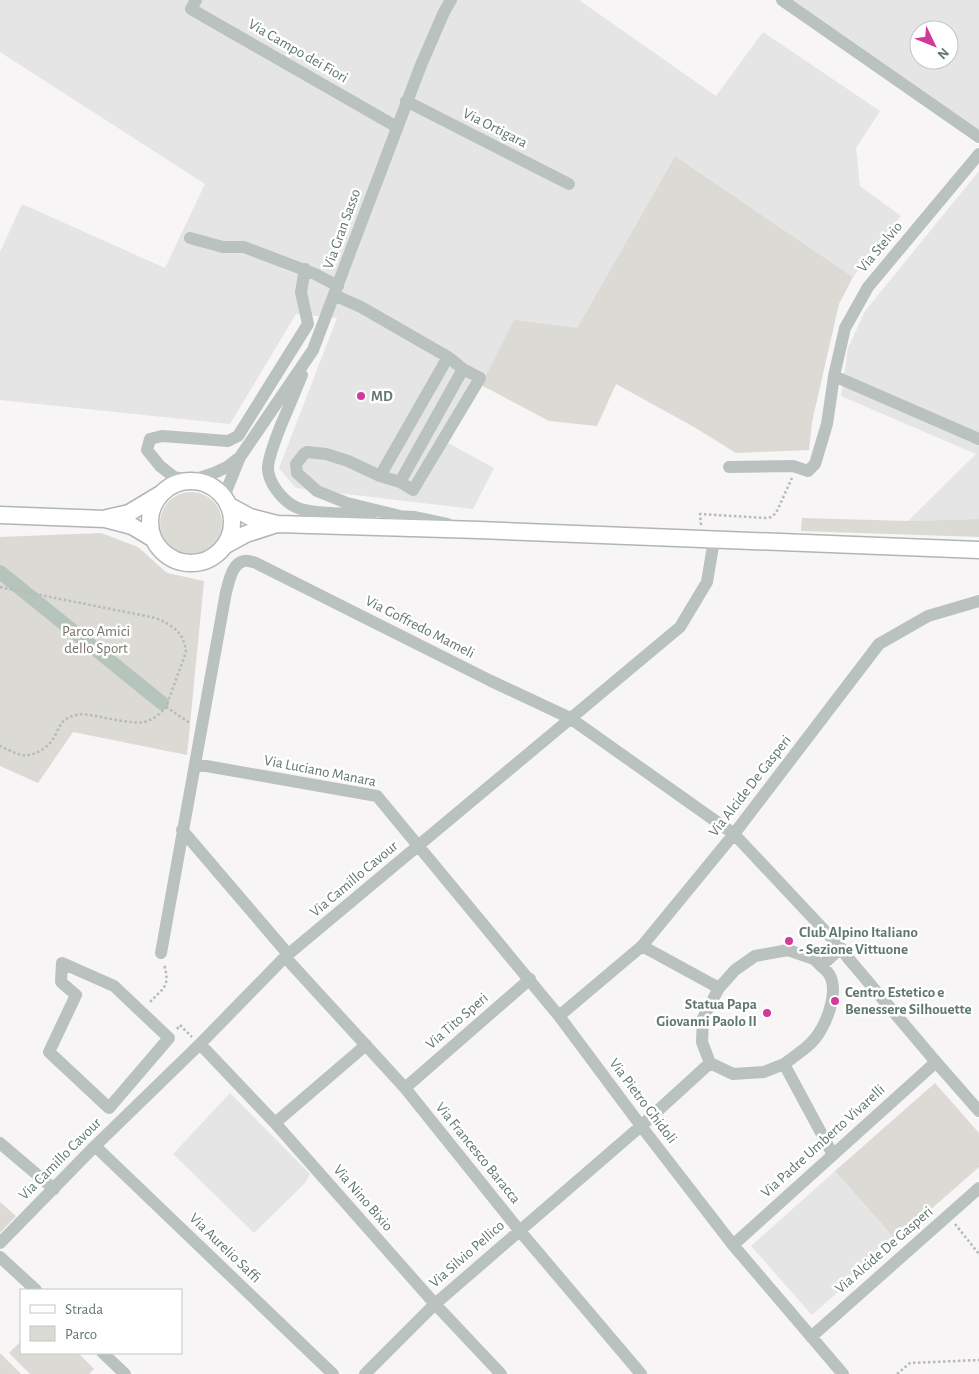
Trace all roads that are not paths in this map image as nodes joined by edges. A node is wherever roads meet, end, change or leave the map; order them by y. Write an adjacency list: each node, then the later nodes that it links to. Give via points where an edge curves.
1 (196, 0): 5 (street, Via Campo dei Fiori, via 191,9)
2 (450, 0): 4 (street, Via Gran Sasso)
3 (782, 0): 6 (street)
4 (406, 101): 5 (street, Via Gran Sasso); 8 (street, Via Ortigara)
5 (397, 127): 11 (street, Via Gran Sasso)
6 (979, 137)
7 (979, 154): 15 (street, Via Stelvio, via 868,287 845,328)
8 (568, 184)
9 (190, 238): 10 (street, via 223,247 244,247)
10 (305, 270): 11 (street, via 316,274); 20 (street, via 302,292 308,324 238,436 228,441 150,438 147,450 160,466 174,477)
11 (336, 290): 12 (street, Via Gran Sasso); 13 (street)
12 (312, 350): 17 (street, Via Gran Sasso); 25 (street, via 272,448 268,468 271,481 278,492 297,508 313,512)
13 (448, 357): 14 (street); 19 (street)
14 (463, 369): 21 (street); 21 (street, via 480,378 413,490)
15 (834, 376): 16 (street); 18 (street, Via Stelvio, via 826,424 814,464 808,471 793,466)
16 (979, 439)
17 (240, 457): 20 (street, Via Gran Sasso, via 227,467); 23 (street, Via Gran Sasso, via 227,489)
18 (729, 467)
19 (380, 476): 21 (street); 25 (street, via 348,460 326,454 307,452 296,464 297,473 317,490 346,503)
20 (189, 481): 22 (main road, via 168,487); 23 (main road, via 216,489)
21 (400, 482)
22 (160, 495): 26 (main road, via 129,513); 29 (main road, via 150,516)
23 (226, 502): 27 (main road, via 250,517); 31 (main road, via 232,515 232,526)
24 (0, 515): 26 (main road)
25 (400, 516): 28 (street)
26 (105, 519): 29 (main road, via 132,526)
27 (277, 524): 28 (main road); 31 (main road, via 246,534)
28 (479, 530): 30 (main road)
29 (152, 538): 31 (main road, via 168,557 192,564 216,555)
30 (708, 539): 32 (main road); 34 (street, Via Camillo Cavour, via 707,582 680,627)
31 (224, 546)
32 (979, 550)
33 (979, 601): 37 (street, Via Alcide De Gasperi, via 928,616 879,644)
34 (570, 718): 35 (street, Via Goffredo Mameli, via 256,563 245,561 238,563 228,585); 37 (street, Via Goffredo Mameli); 38 (street, Via Camillo Cavour)
35 (195, 764): 36 (street); 38 (street, Via Luciano Manara, via 378,796)
36 (182, 830): 41 (street); 42 (street, Via Francesco Baracca)
37 (734, 834): 39 (street, Via Alcide De Gasperi); 40 (street, Via Goffredo Mameli)
38 (419, 846): 42 (street, Via Camillo Cavour); 44 (street, Via Pietro Ghidoli)
39 (642, 946): 45 (street); 46 (street, Via Alcide De Gasperi)
40 (841, 948): 43 (street); 50 (street, Via Goffredo Mameli)
41 (161, 953)
42 (287, 955): 48 (street, Via Camillo Cavour); 49 (street, Via Francesco Baracca)
43 (821, 966): 45 (street, via 814,959 788,950 755,956 735,970); 52 (street, via 830,975 833,990 830,1011 818,1034)
44 (530, 980): 46 (street, Via Pietro Ghidoli); 53 (street, Via Tito Speri)
45 (719, 988): 51 (street, via 703,1018 702,1042)
46 (560, 1016): 56 (street, Via Pietro Ghidoli)
47 (169, 1038): 47 (street, via 109,1108 49,1052 76,995 61,982 62,963 114,986)
48 (200, 1044): 55 (street, Via Nino Bixio); 58 (street, Via Camillo Cavour)
49 (366, 1045): 53 (street, Via Francesco Baracca); 55 (street)
50 (936, 1062): 54 (street); 59 (street, Via Padre Umberto Vivarelli)
51 (710, 1063): 52 (street, via 733,1074 764,1072); 56 (street, Via Silvio Pellico)
52 (784, 1064): 59 (street)
53 (405, 1088): 62 (street, Via Francesco Baracca)
54 (979, 1111)
55 (275, 1123): 67 (street, Via Nino Bixio)
56 (641, 1126): 62 (street, Via Silvio Pellico); 64 (street, Via Pietro Ghidoli)
57 (0, 1143): 60 (street)
58 (95, 1146): 60 (street, Via Camillo Cavour); 71 (street, Via Aurelio Saffi)
59 (833, 1155): 64 (street, Via Padre Umberto Vivarelli)
60 (54, 1188): 63 (street, Via Camillo Cavour)
61 (979, 1188): 68 (street, Via Alcide De Gasperi)
62 (519, 1230): 67 (street, Via Silvio Pellico); 74 (street, Via Francesco Baracca)
63 (0, 1243)
64 (733, 1245): 68 (street, Via Pietro Ghidoli)
65 (0, 1257): 66 (street)
66 (35, 1289)
67 (435, 1304): 72 (street, Via Silvio Pellico); 73 (street, Via Nino Bixio)
68 (811, 1336): 75 (street, Via Pietro Ghidoli)
69 (104, 1354): 70 (street)
70 (125, 1374)
71 (333, 1374)
72 (365, 1374)
73 (501, 1374)
74 (641, 1374)
75 (843, 1374)

